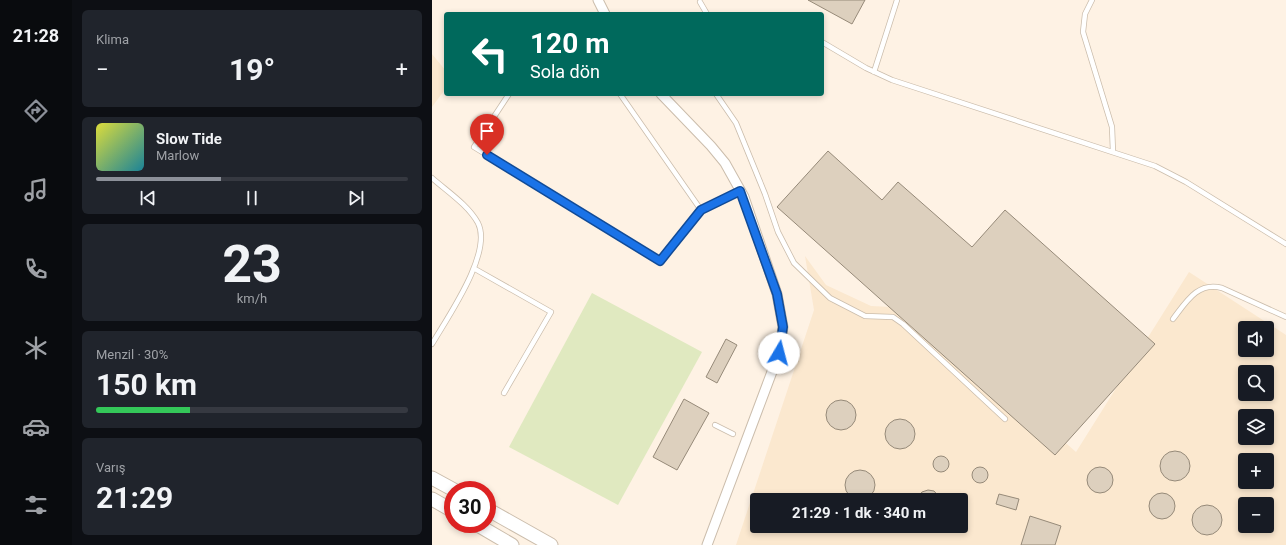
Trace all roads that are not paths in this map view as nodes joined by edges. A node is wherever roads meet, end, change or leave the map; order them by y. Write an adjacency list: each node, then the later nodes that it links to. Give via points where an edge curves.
1 (598, 0): 5 (street)
2 (897, 0): 8 (lane)
3 (1092, 0): 13 (lane, via 1085,14 1083,32 1112,127)
4 (700, 2): 6 (lane)
5 (604, 12)
6 (706, 12)
7 (824, 43): 8 (lane)
8 (874, 72): 13 (lane)
9 (508, 96): 16 (lane, via 474,147 660,261)
10 (621, 96): 16 (lane)
11 (663, 96): 15 (street, via 725,163)
12 (717, 96): 23 (lane, via 736,123 778,232 794,263 830,298 865,316 893,317)
13 (1113, 152): 17 (lane, via 1174,175)
14 (432, 178): 18 (lane, via 470,211 479,225 480,249)
15 (740, 191): 16 (lane); 34 (street, via 777,294 783,327 779,353)
16 (701, 210)
17 (1286, 244)
18 (475, 269): 21 (lane); 22 (lane, via 551,312)
19 (1286, 317): 20 (lane, via 1222,288 1211,286 1195,292)
20 (1173, 319)
21 (432, 344)
22 (504, 393)
23 (1005, 420)
24 (715, 425): 25 (lane)
25 (733, 434)
26 (432, 478): 27 (street)
27 (444, 485)
28 (432, 499): 29 (street)
29 (444, 506)
30 (496, 514): 33 (street)
31 (491, 533): 32 (street)
32 (512, 545)
33 (551, 545)
34 (707, 545)

